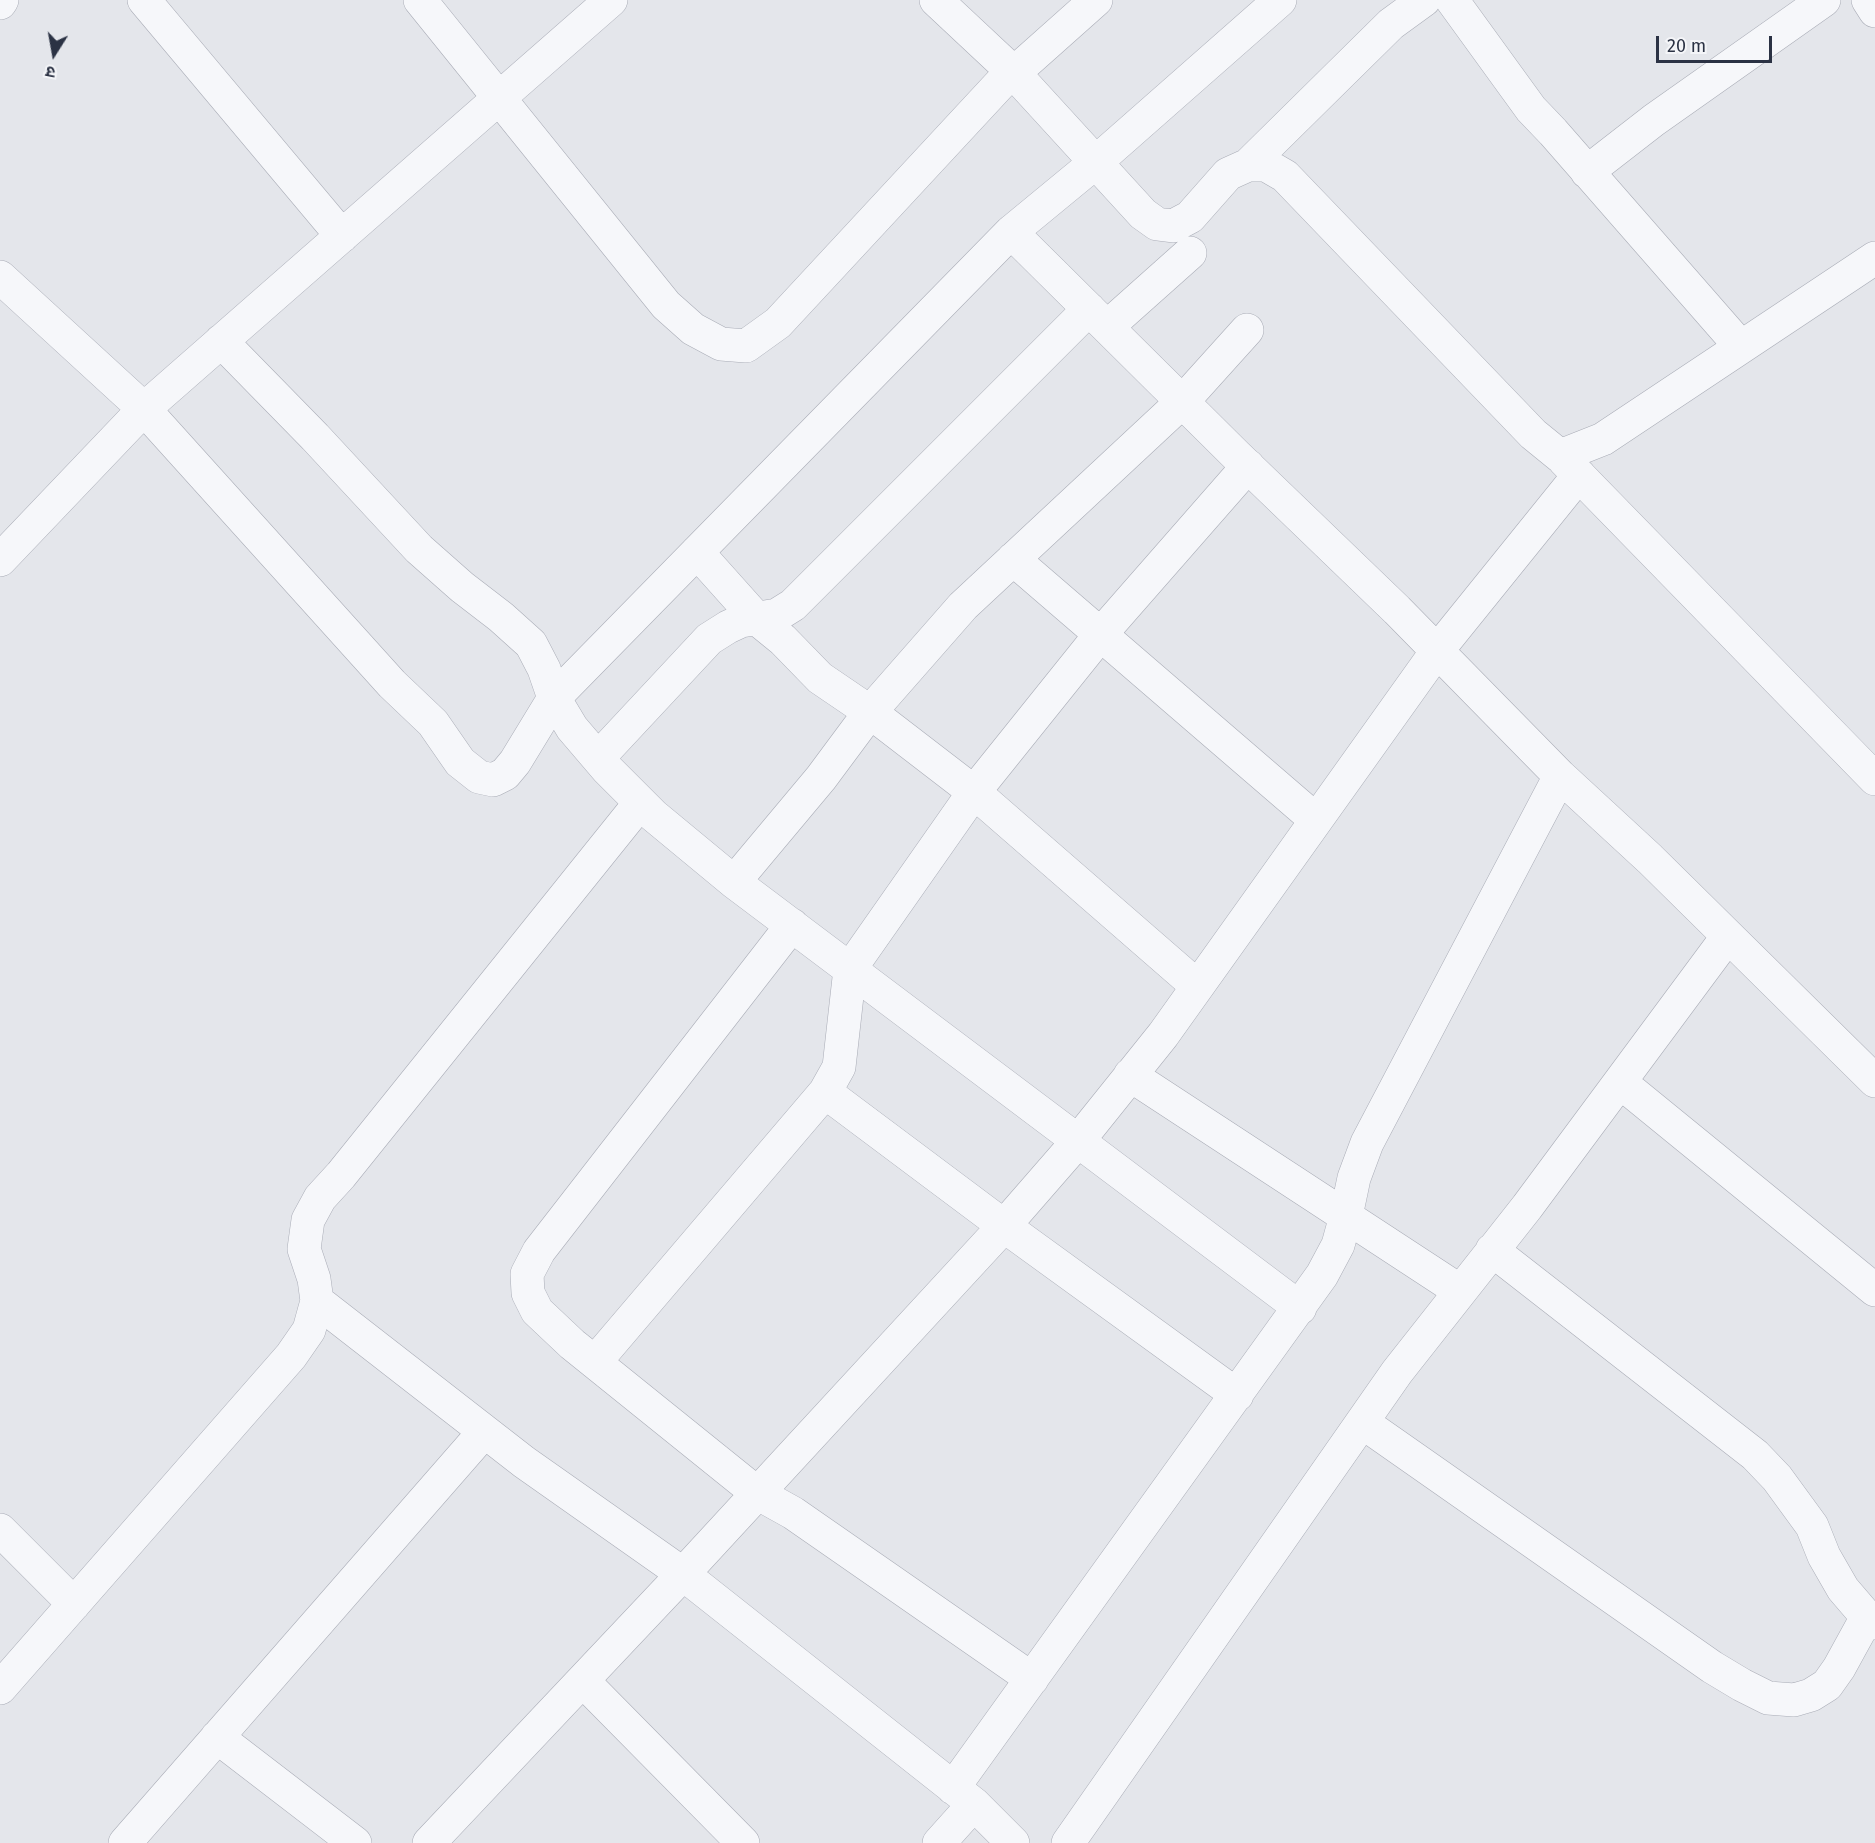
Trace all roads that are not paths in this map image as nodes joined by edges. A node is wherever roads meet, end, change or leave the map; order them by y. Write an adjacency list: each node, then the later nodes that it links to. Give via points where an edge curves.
1 (144, 0): 18 (street)
2 (420, 0): 13 (street)
3 (611, 0): 13 (street)
4 (936, 0): 12 (street)
5 (1096, 0): 12 (street)
6 (1280, 0): 14 (street)
7 (1424, 0): 15 (street, via 1391,24)
8 (1452, 0): 16 (street, via 1531,110)
9 (1824, 0): 16 (street)
10 (1868, 0): 11 (street)
11 (1875, 11)
12 (1014, 73): 13 (street, via 1003,80 778,323 746,346 722,344 693,329 666,305); 14 (street)
13 (500, 98): 18 (street)
14 (1096, 162): 15 (street, via 1143,214 1157,224 1173,226 1190,217 1228,174); 17 (street)
15 (1248, 165): 28 (street, via 1266,165 1285,176 1533,434)
16 (1587, 172): 25 (street)
17 (1011, 232): 22 (street); 30 (street)
18 (342, 236): 24 (street)
19 (1190, 253): 22 (street)
20 (1875, 258): 25 (street)
21 (0, 277): 27 (street)
22 (1098, 318): 26 (street); 33 (street, via 793,605 777,615)
23 (1247, 330): 26 (street)
24 (221, 341): 27 (street); 36 (street, via 419,549 531,644)
25 (1741, 347): 28 (street)
26 (1183, 400): 29 (street); 31 (street)
27 (144, 409): 32 (street); 36 (street, via 392,684 433,723 460,762 479,777 493,780 506,774)
28 (1570, 465): 35 (street); 40 (street)
29 (1248, 466): 34 (street); 35 (street)
30 (698, 552): 33 (street); 36 (street)
31 (1013, 559): 34 (street); 37 (street, via 940,630)
32 (0, 560)
33 (756, 618): 37 (street, via 820,678); 38 (street, via 728,627 709,639)
34 (1100, 635): 41 (street); 43 (street)
35 (1437, 651): 39 (street); 43 (street)
36 (554, 698): 38 (street, via 572,728)
37 (870, 712): 41 (street); 44 (street)
38 (598, 758): 42 (street)
39 (1560, 776): 46 (street); 54 (street, via 1367,1143)
40 (1875, 779)
41 (974, 792): 47 (street); 48 (street)
42 (640, 803): 44 (street); 59 (street, via 320,1198 308,1220 304,1249 315,1279)
43 (1316, 820): 48 (street)
44 (734, 882): 45 (street)
45 (792, 925): 47 (street); 61 (street, via 539,1251 527,1274 528,1293 537,1311)
46 (1728, 936): 50 (street); 51 (street)
47 (850, 969): 52 (street, via 843,1046); 53 (street)
48 (1197, 986): 49 (street)
49 (1130, 1075): 53 (street); 54 (street)
50 (1875, 1081)
51 (1620, 1082): 56 (street); 57 (street)
52 (825, 1092): 55 (street); 61 (street)
53 (1078, 1141): 55 (street); 60 (street)
54 (1346, 1216): 58 (street); 60 (street, via 1333,1255)
55 (1004, 1226): 62 (street); 65 (street)
56 (1492, 1250): 58 (street); 69 (street, via 1755,1455 1812,1526 1842,1589)
57 (1875, 1290)
58 (1460, 1291): 63 (street)
59 (317, 1301): 64 (street); 68 (street, via 309,1330 291,1356)
60 (1300, 1308): 62 (street)
61 (595, 1362): 65 (street)
62 (1237, 1395): 70 (street)
63 (1362, 1422): 69 (street, via 1712,1667 1768,1698 1794,1700 1827,1685); 81 (street)
64 (484, 1432): 67 (street); 73 (street)
65 (758, 1493): 67 (street); 70 (street, via 793,1513)
66 (0, 1530): 68 (street)
67 (683, 1574): 71 (street); 74 (street)
68 (74, 1604): 72 (street)
69 (1871, 1620)
70 (1032, 1679): 74 (street)
71 (583, 1680): 77 (street); 78 (street)
72 (0, 1688)
73 (217, 1737): 75 (street); 76 (street)
74 (964, 1796): 79 (street); 80 (street)
75 (125, 1843)
76 (355, 1843)
77 (429, 1843)
78 (743, 1843)
79 (939, 1843)
80 (1013, 1843)
81 (1068, 1843)

